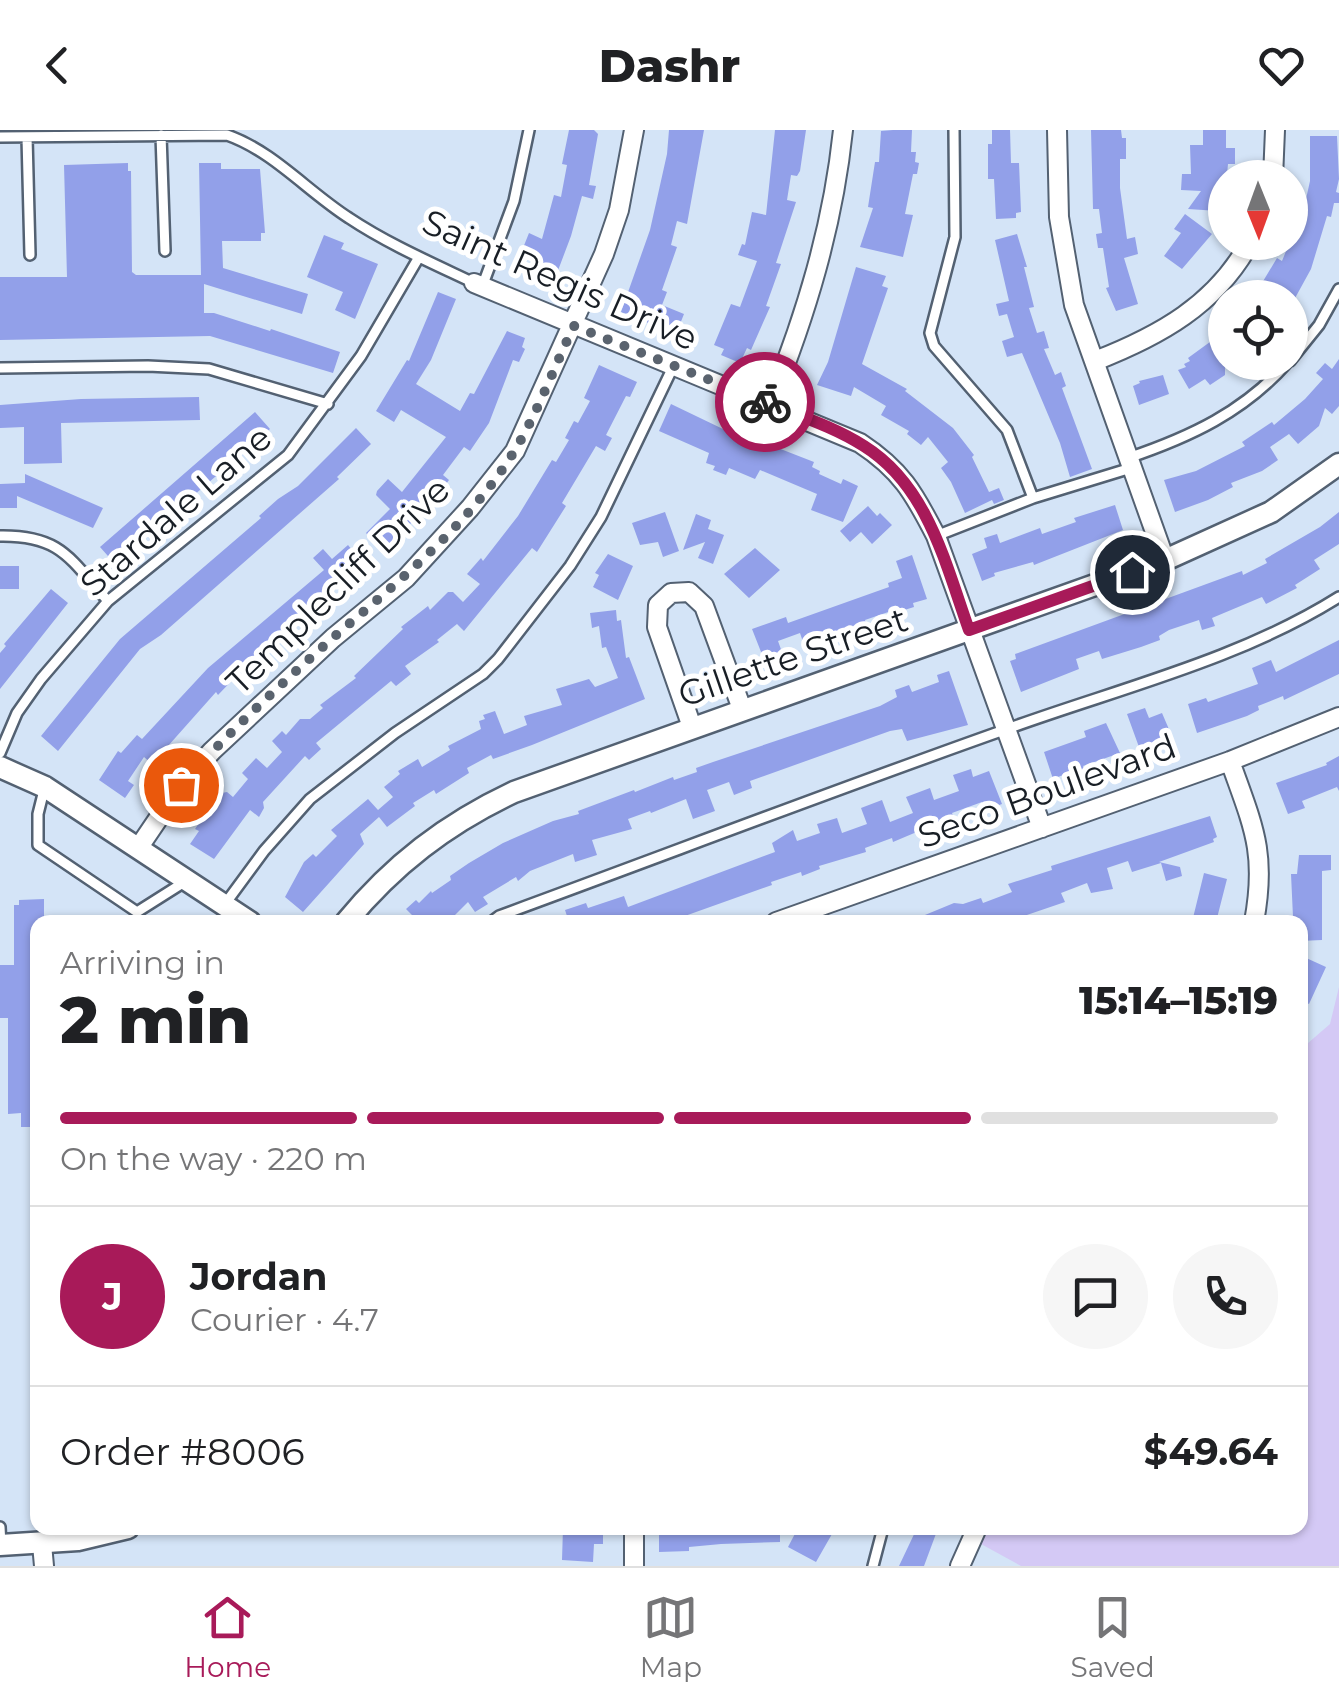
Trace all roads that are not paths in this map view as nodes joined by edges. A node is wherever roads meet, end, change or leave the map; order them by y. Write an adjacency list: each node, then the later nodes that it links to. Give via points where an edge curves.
1 (529, 130): 16 (lane, via 514,201)
2 (634, 130): 18 (street, Templecliff Drive, via 619,210)
3 (844, 130): 25 (street, via 816,280)
4 (954, 130): 28 (lane, via 956,237 930,333 1007,430)
5 (1057, 130): 20 (street, via 1064,264)
6 (1274, 130): 11 (street)
7 (226, 132): 9 (lane, Saint Regis Drive); 14 (lane, Saint Regis Drive, via 258,148 350,219)
8 (7, 135): 10 (lane, Saint Regis Drive)
9 (161, 135): 10 (lane, Saint Regis Drive); 12 (lane)
10 (27, 136): 13 (lane)
11 (1273, 160)
12 (165, 251)
13 (30, 255)
14 (419, 257): 16 (lane, Saint Regis Drive); 24 (lane, Stardale Lane)
15 (1238, 260): 20 (street, via 1173,326)
16 (478, 285): 18 (street, Saint Regis Drive)
17 (1339, 289): 19 (lane)
18 (574, 326): 21 (street, Saint Regis Drive); 45 (street, Templecliff Drive, via 515,451 470,508 406,578 212,751)
19 (1308, 339)
20 (1094, 360): 26 (street)
21 (674, 367): 25 (street, Saint Regis Drive); 47 (lane, via 601,517 498,659 310,799)
22 (0, 368): 24 (lane, via 209,369)
23 (1271, 380): 26 (lane, via 1226,416)
24 (328, 404): 33 (lane, Stardale Lane, via 288,454)
25 (770, 404): 30 (street, Saint Regis Drive, via 880,456 914,491)
26 (1130, 463): 28 (lane); 31 (street)
27 (1339, 464): 31 (street, Gillette Street, via 1271,512)
28 (1033, 498): 30 (lane)
29 (0, 536): 33 (lane, via 46,540)
30 (936, 536): 34 (street, Saint Regis Drive)
31 (1165, 560): 34 (street, Gillette Street)
32 (1339, 597): 38 (lane, via 1300,621 1192,664)
33 (108, 601): 39 (lane, Stardale Lane)
34 (969, 630): 35 (street, Gillette Street); 38 (street, Saint Regis Drive)
35 (742, 709): 37 (street, Gillette Street); 37 (street, via 704,606 689,592 670,593 658,605 656,627)
36 (1339, 717): 41 (street, Seco Boulevard)
37 (692, 727): 49 (street, Gillette Street, via 472,812 395,868)
38 (1005, 729): 44 (street, Saint Regis Drive); 50 (lane)
39 (3, 732): 40 (lane, Stardale Lane)
40 (0, 753)
41 (1230, 761): 44 (street, Seco Boulevard); 52 (street, via 1262,866)
42 (0, 767): 43 (street)
43 (45, 787): 45 (street); 46 (lane, via 38,845 136,912)
44 (1042, 828): 51 (street, Seco Boulevard)
45 (139, 847): 46 (street)
46 (187, 880): 47 (street)
47 (224, 905): 48 (street)
48 (239, 915)
49 (352, 915)
50 (502, 915)
51 (796, 915)
52 (1255, 915)
53 (0, 1527): 59 (lane)
54 (90, 1535): 58 (street)
55 (634, 1535): 61 (street)
56 (881, 1535): 62 (lane)
57 (975, 1535): 63 (street)
58 (42, 1544): 59 (street); 60 (street)
59 (0, 1545)
60 (44, 1566)
61 (634, 1566)
62 (872, 1566)
63 (960, 1566)

